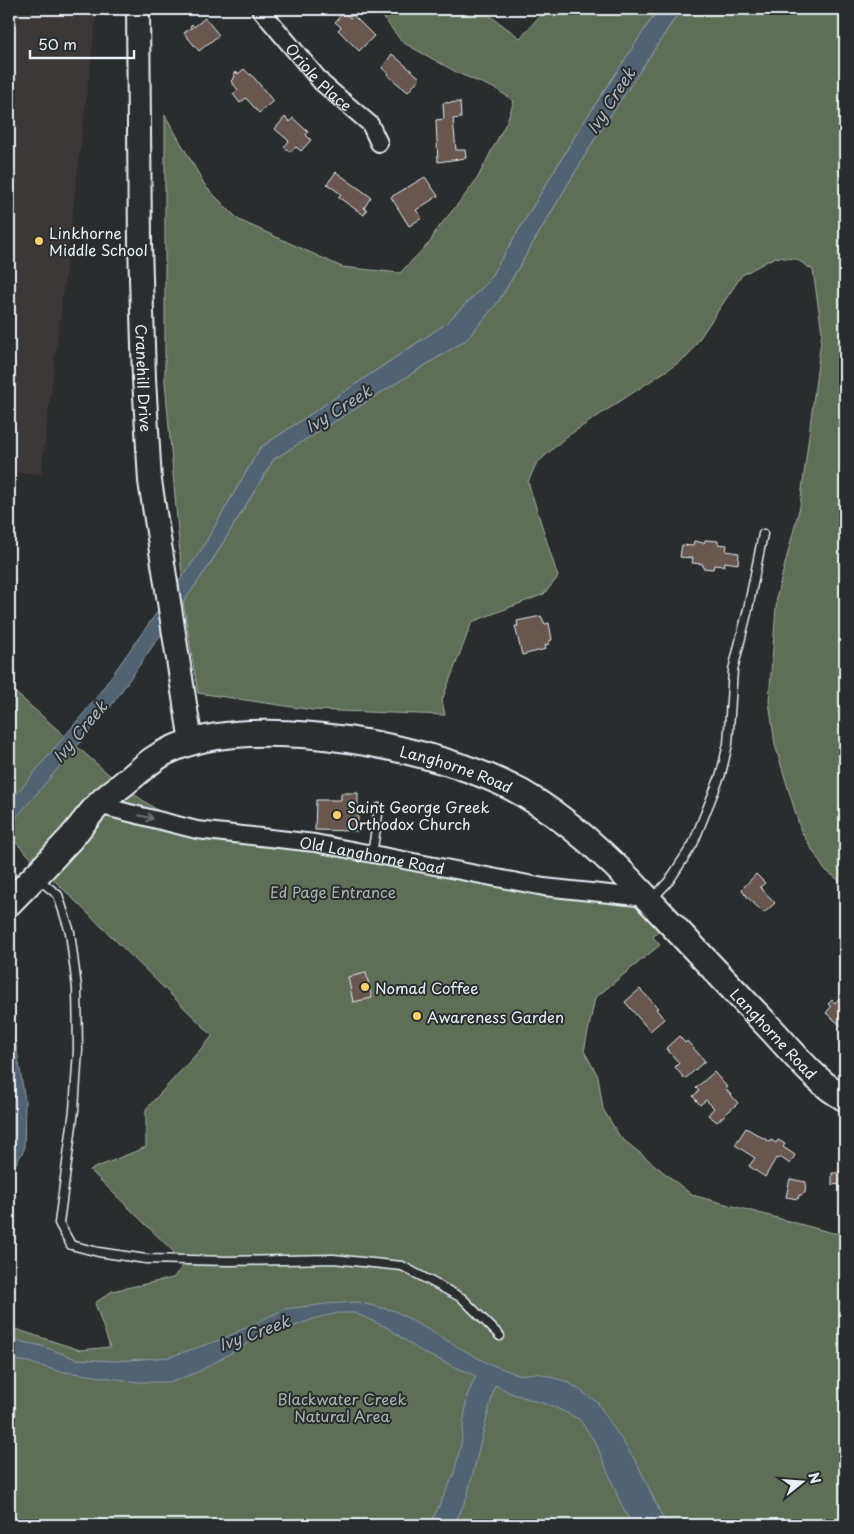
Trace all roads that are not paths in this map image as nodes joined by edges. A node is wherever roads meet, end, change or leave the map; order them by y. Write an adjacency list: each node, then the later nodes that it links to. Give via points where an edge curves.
1 (138, 9): 5 (main road, Cranehill Drive, via 140,244 150,480)
2 (260, 9): 3 (street, Oriole Place, via 322,83 370,124)
3 (379, 143)
4 (763, 534): 10 (lane, via 733,670 728,744 721,774 693,844 669,881)
5 (191, 742): 6 (main road, Langhorne Road, via 152,760); 10 (main road, Langhorne Road, via 266,732 315,736 410,752 480,774 520,792 556,814)
6 (98, 804): 8 (street, Old Langhorne Road, one-way to 8, via 196,830 316,843); 9 (main road, Langhorne Road)
7 (379, 808): 8 (lane)
8 (372, 855): 10 (street, Old Langhorne Road, via 544,887)
9 (36, 877): 11 (main road, Langhorne Road); 13 (lane, via 58,895 70,932 77,988 78,1050 74,1110 59,1223 70,1245 146,1259 333,1259 402,1266 462,1298)
10 (648, 899): 12 (main road, Langhorne Road, via 799,1059 833,1092)
11 (9, 903)
12 (845, 1098)
13 (500, 1336)

